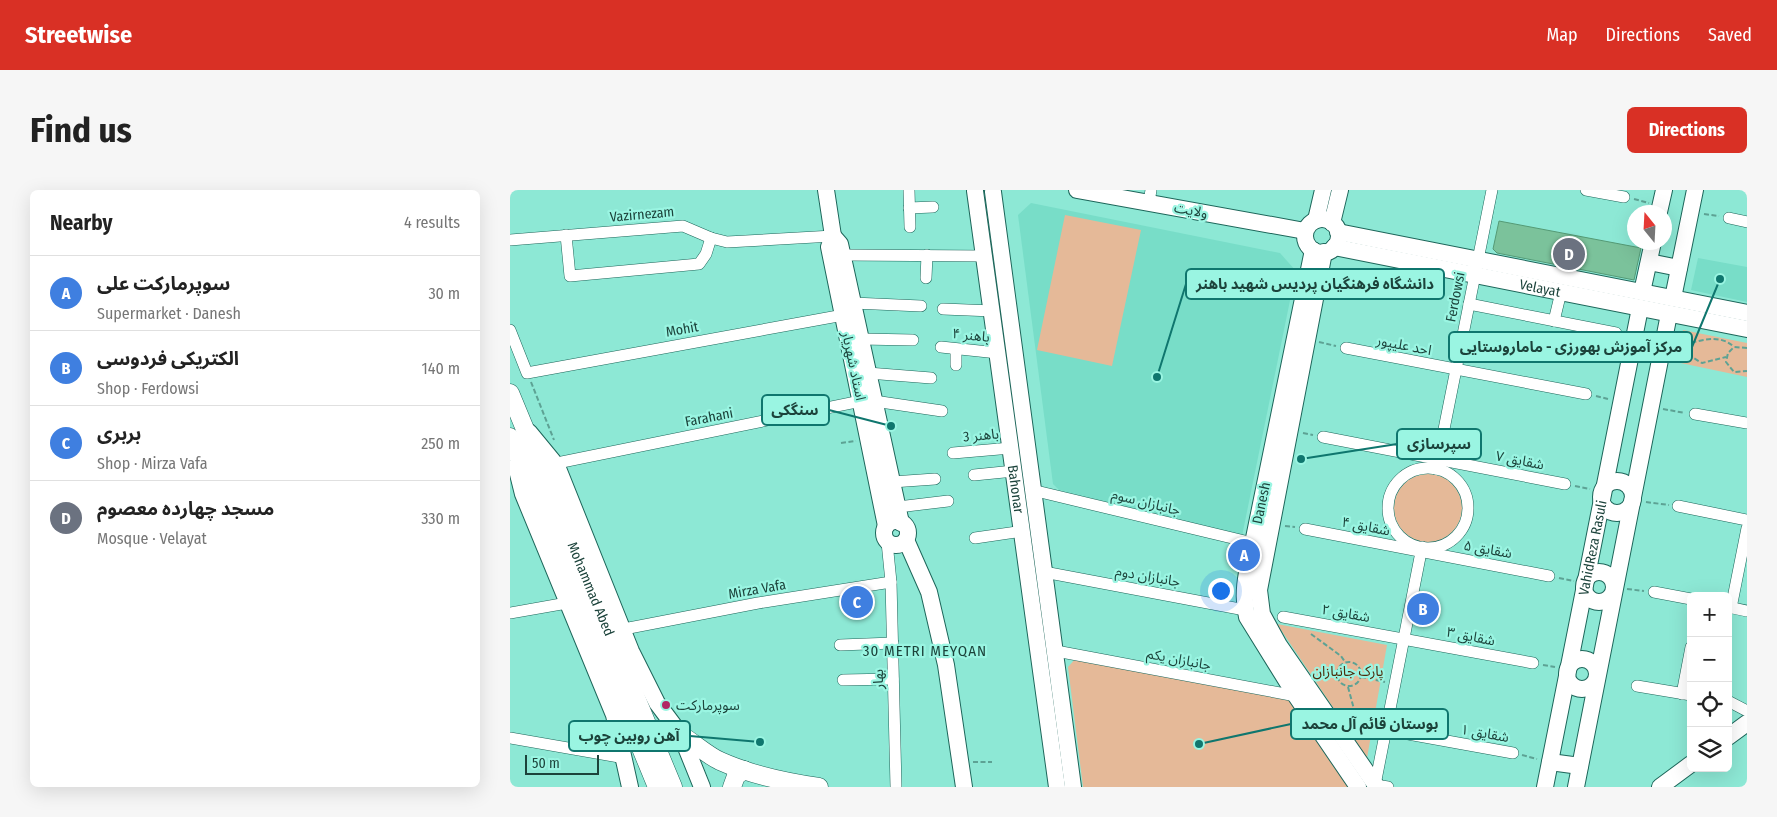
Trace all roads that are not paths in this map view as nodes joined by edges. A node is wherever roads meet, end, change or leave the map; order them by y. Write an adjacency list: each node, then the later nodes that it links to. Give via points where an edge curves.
1 (826, 190): 19 (street, استاد شهریار)
2 (909, 190): 14 (street)
3 (1077, 190): 11 (street, ولایت)
4 (1323, 190): 20 (street, Danesh)
5 (1340, 190): 20 (street, Danesh)
6 (1492, 190): 28 (street, Ferdowsi)
7 (1586, 190): 12 (street)
8 (1695, 190): 29 (street)
9 (974, 191): 10 (street, via 987,194); 26 (street, Bahonar)
10 (994, 191): 73 (street, Bahonar)
11 (1150, 196): 20 (street, ولایت)
12 (1624, 197)
13 (933, 207): 14 (street)
14 (909, 208): 17 (street)
15 (1729, 218): 16 (street)
16 (1747, 222)
17 (910, 227)
18 (566, 235): 21 (street, Vazirnezam, via 683,226); 21 (street, via 570,276 699,264); 22 (street, Vazirnezam)
19 (833, 236): 21 (street, Vazirnezam, via 727,242); 24 (street, استاد شهریار, via 840,244); 37 (street, استاد شهریار, via 829,247)
20 (1323, 236): 28 (street, Velayat); 85 (street, Danesh); 129 (street, Danesh, via 1308,340 1259,590 1262,614 1279,644)
21 (711, 238)
22 (510, 240)
23 (1651, 250): 27 (street, VahidReza Rasuli)
24 (842, 255): 25 (street); 37 (street, استاد شهریار)
25 (927, 255): 26 (street); 30 (street)
26 (985, 256): 38 (street, Bahonar)
27 (1649, 262): 29 (street); 32 (street, VahidReza Rasuli)
28 (1476, 267): 31 (street, Velayat); 32 (street, Velayat); 33 (street, Ferdowsi)
29 (1679, 268): 35 (street)
30 (926, 278)
31 (1561, 292): 32 (street, Velayat); 40 (street)
32 (1641, 300): 35 (street, Velayat); 45 (street, VahidReza Rasuli)
33 (1469, 304): 40 (street); 53 (street, Ferdowsi)
34 (920, 306): 37 (street, Mohit)
35 (1671, 306): 39 (street, Velayat); 41 (street, Velayat); 47 (street)
36 (943, 309): 38 (street)
37 (851, 310): 42 (street, Mohit, via 527,373); 44 (street, استاد شهریار); 58 (street, استاد شهریار)
38 (993, 310): 51 (street, Bahonar)
39 (1747, 313)
40 (1554, 321): 43 (street)
41 (1747, 328)
42 (510, 330)
43 (1616, 334)
44 (861, 339): 46 (street); 54 (street, استاد شهریار)
45 (1634, 339): 47 (street); 74 (street, VahidReza Rasuli)
46 (913, 340)
47 (1663, 344): 75 (street)
48 (941, 347): 50 (street, باهنر ۴)
49 (1346, 348): 53 (street, احد علیپور)
50 (956, 349): 51 (street, باهنر ۴); 52 (street)
51 (998, 353): 64 (street, Bahonar)
52 (956, 365)
53 (1456, 370): 57 (street, احد علیپور); 67 (street, Ferdowsi)
54 (868, 373): 55 (street); 58 (street, استاد شهریار)
55 (931, 378)
56 (510, 392): 62 (main road, Mohammad Abed)
57 (1586, 394)
58 (867, 401): 59 (street); 66 (street, Farahani); 71 (street, استاد شهریار); 82 (street, استاد شهریار)
59 (942, 411)
60 (1695, 414): 61 (street)
61 (1747, 423)
62 (515, 434): 95 (street, via 523,494); 120 (street, via 557,466 631,652 657,703); 131 (main road, Mohammad Abed); 132 (main road, Mohammad Abed)
63 (1323, 437): 67 (street)
64 (1011, 448): 65 (street, باهنر 3); 68 (street, Bahonar)
65 (952, 453)
66 (562, 462)
67 (1438, 464): 72 (street, شقایق ۷); 86 (street, via 1462,487 1468,505 1466,518 1453,539); 86 (street, via 1411,471 1400,478 1388,501 1392,526)
68 (1014, 472): 69 (street); 83 (street, Bahonar)
69 (974, 475)
70 (935, 479): 71 (street)
71 (892, 482): 78 (street, استاد شهریار)
72 (1566, 484)
73 (1032, 490): 85 (street, جانبازان سوم); 87 (street, Bahonar)
74 (1602, 492): 75 (street, via 1614,482 1624,483 1631,490); 75 (street, via 1602,502 1613,512 1628,509); 90 (street, VahidReza Rasuli)
75 (1633, 500): 91 (street)
76 (948, 501): 78 (street)
77 (1678, 506): 79 (street)
78 (898, 507): 82 (street, استاد شهریار)
79 (1747, 520)
80 (1747, 528): 94 (street)
81 (1305, 529): 86 (street, شقایق ۴)
82 (892, 530): 89 (street, بهار); 137 (street, via 894,545 906,540 929,592 946,665)
83 (1022, 531): 84 (street); 123 (street, Bahonar)
84 (975, 538)
85 (1253, 543): 97 (street, Danesh, via 1244,592)
86 (1421, 550): 88 (street, شقایق ۵); 102 (street)
87 (1044, 572): 97 (street, جانبازان دوم); 105 (street, Bahonar)
88 (1549, 576)
89 (892, 582): 101 (street, Mirza Vafa); 103 (street, بهار)
90 (1584, 583): 91 (street, via 1594,572 1604,572 1612,579); 91 (street, via 1585,593 1596,602 1610,597); 107 (street, VahidReza Rasuli)
91 (1614, 588): 108 (street)
92 (1654, 592): 93 (street)
93 (1687, 598)
94 (1732, 598)
95 (567, 603): 99 (street); 124 (street, via 614,715)
96 (1732, 607): 98 (street)
97 (1246, 610): 114 (street, Danesh, via 1247,617)
98 (1747, 611)
99 (510, 613)
100 (1283, 617): 102 (street, شقایق ۲)
101 (629, 628)
102 (1404, 638): 106 (street, شقایق ۳); 118 (street)
103 (893, 643): 104 (street); 109 (street, بهار)
104 (840, 644)
105 (1056, 651): 114 (street, جانبازان یکم); 123 (street, Bahonar)
106 (1533, 663)
107 (1567, 670): 108 (street, via 1573,661 1583,659 1592,663); 125 (street, VahidReza Rasuli)
108 (1597, 677): 126 (street)
109 (893, 679): 110 (street); 136 (street, بهار)
110 (843, 680)
111 (1687, 682): 113 (street)
112 (1637, 686): 113 (street)
113 (1686, 695)
114 (1296, 696): 140 (street, Danesh)
115 (1732, 703): 116 (street)
116 (1747, 711)
117 (1747, 723): 119 (street)
118 (1386, 730): 122 (street, شقایق ۱); 129 (street)
119 (1732, 734)
120 (681, 735): 128 (main road, via 719,760); 133 (street)
121 (510, 738): 124 (street)
122 (1513, 753)
123 (1061, 756): 138 (street, Bahonar); 139 (street, Bahonar)
124 (625, 758): 130 (street)
125 (1550, 762): 126 (street); 141 (street, VahidReza Rasuli)
126 (1580, 766): 142 (street)
127 (1687, 767): 143 (street)
128 (744, 770): 134 (main road, via 736,776); 135 (main road)
129 (1378, 786)
130 (630, 787)
131 (657, 787)
132 (673, 787)
133 (702, 787)
134 (732, 787)
135 (818, 787)
136 (896, 787)
137 (964, 787)
138 (1057, 787)
139 (1073, 787)
140 (1358, 787)
141 (1545, 787)
142 (1576, 787)
143 (1660, 787)

